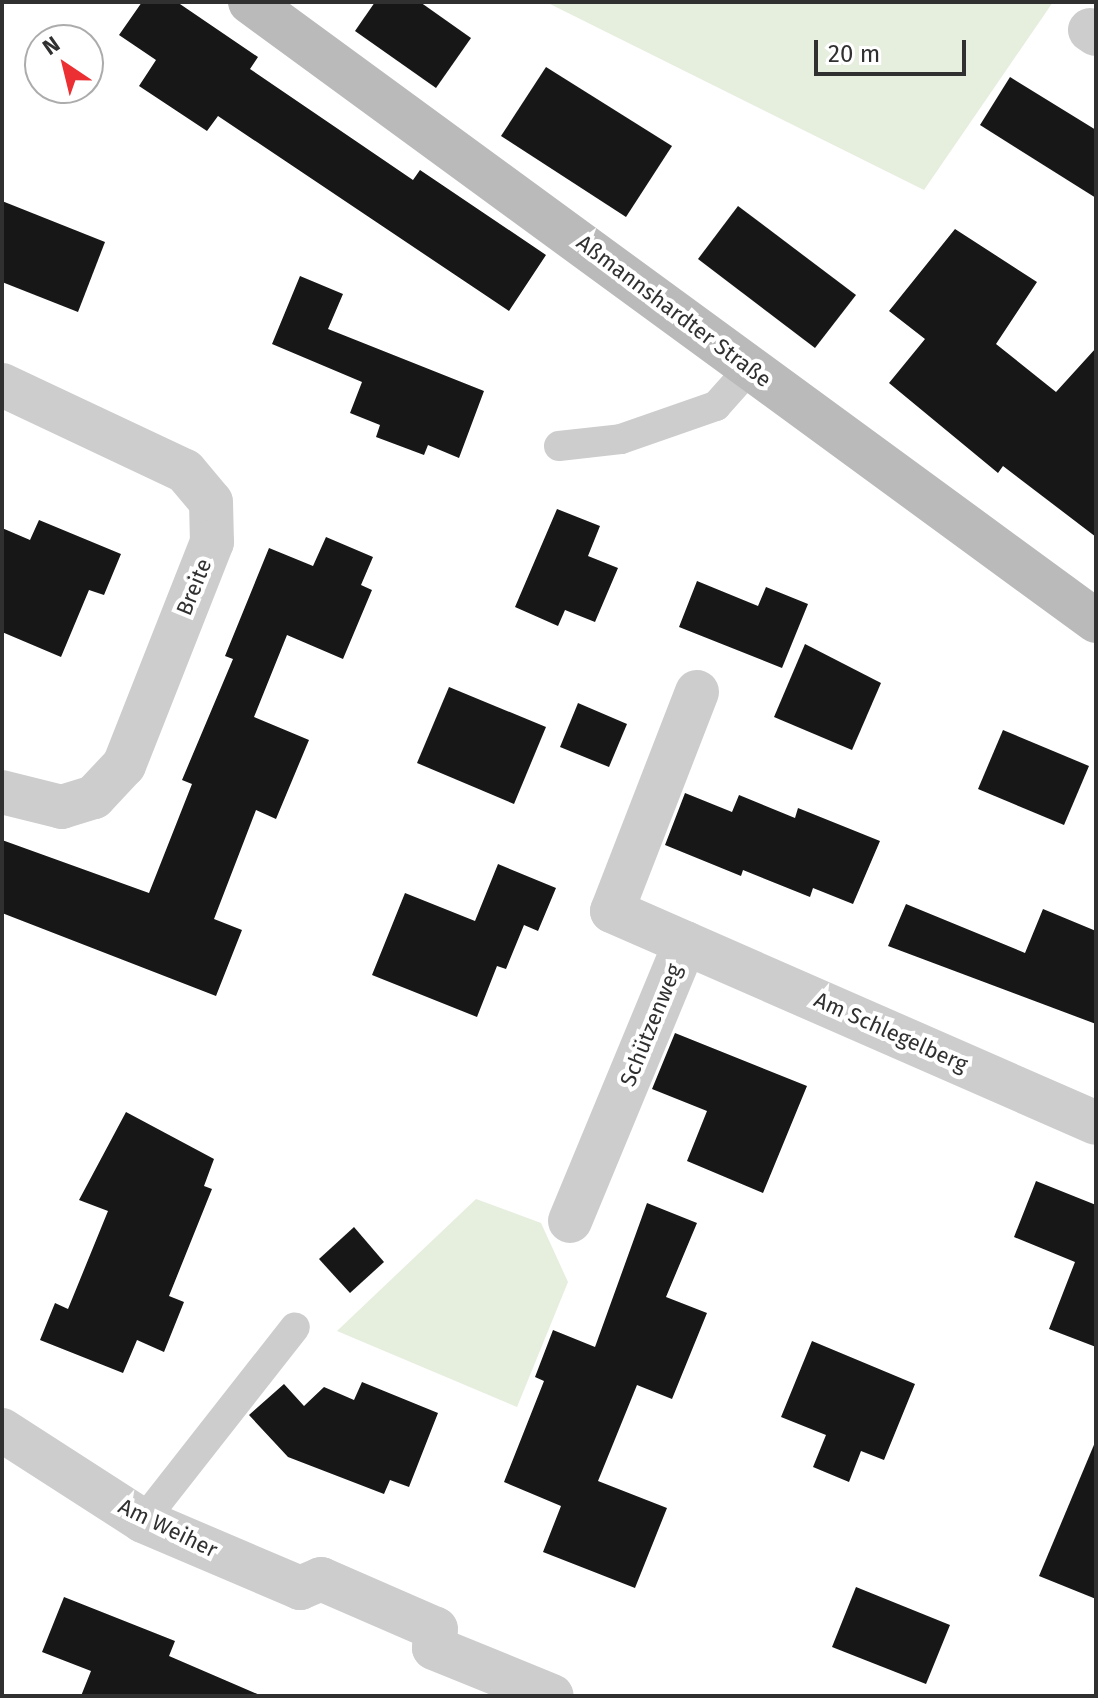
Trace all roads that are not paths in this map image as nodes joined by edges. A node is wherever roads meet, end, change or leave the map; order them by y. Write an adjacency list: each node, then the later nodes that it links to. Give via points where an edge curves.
1 (250, 2): 2 (main road, Aßmannshardter Straße)
2 (749, 369): 4 (lane, via 716,406 621,439); 5 (main road, Aßmannshardter Straße)
3 (2, 385): 7 (street, Breite, via 185,471 211,502 212,542 124,765 94,797 62,807)
4 (559, 446)
5 (1096, 621)
6 (697, 692): 8 (street, Schützenweg, via 612,911)
7 (2, 792)
8 (685, 943): 9 (street, Am Schlegelberg); 10 (street, Schützenweg)
9 (1096, 1123)
10 (570, 1221)
11 (295, 1327): 13 (lane)
12 (2, 1430): 13 (street, Am Weiher)
13 (143, 1521): 14 (street, Am Weiher, via 300,1588 321,1579 436,1629 434,1648)
14 (552, 1696)

